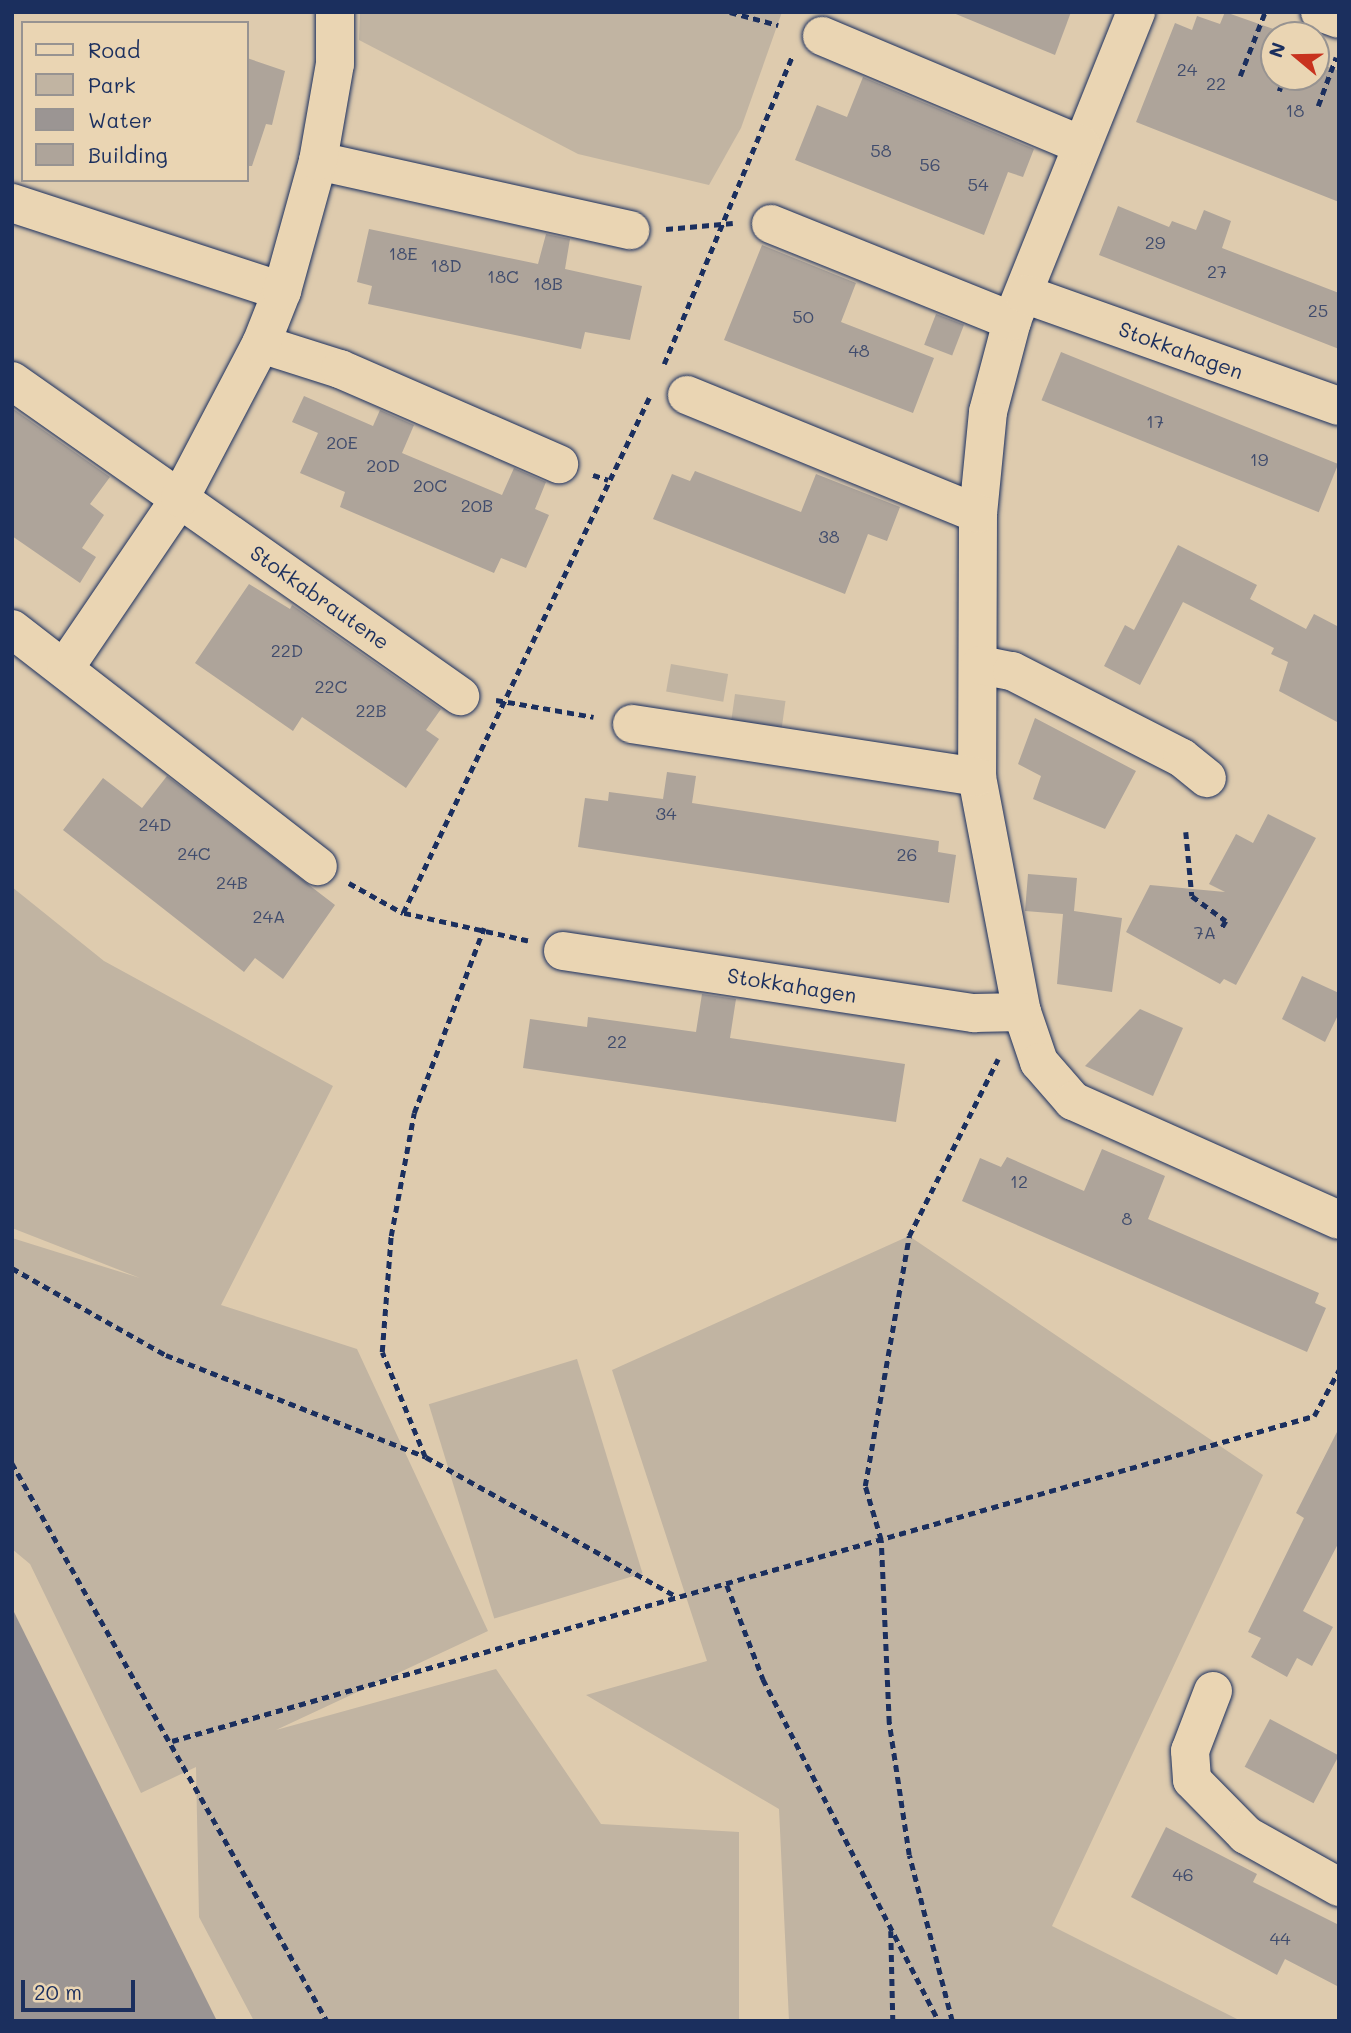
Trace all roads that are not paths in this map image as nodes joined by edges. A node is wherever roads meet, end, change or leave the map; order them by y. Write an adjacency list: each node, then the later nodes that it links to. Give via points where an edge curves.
1 (335, 12): 7 (street, via 335,64)
2 (1136, 12): 6 (street)
3 (1320, 12): 4 (street)
4 (1339, 19)
5 (807, 45): 6 (street)
6 (1081, 145): 12 (street)
7 (318, 161): 10 (street); 11 (street)
8 (12, 202): 11 (street)
9 (771, 225): 12 (street, Stokkahagen)
10 (630, 230)
11 (282, 291): 13 (street)
12 (1018, 307): 16 (street, Stokkahagen); 19 (street, via 988,412)
13 (261, 344): 17 (street, via 340,369); 18 (street)
14 (12, 381): 18 (street, Stokkabrautene)
15 (666, 387): 19 (street)
16 (1339, 406)
17 (559, 464)
18 (180, 498): 22 (street); 23 (street, Stokkabrautene)
19 (978, 514): 21 (street)
20 (12, 629): 22 (street)
21 (980, 665): 25 (street); 26 (street, via 1012,671 1182,758)
22 (66, 666): 27 (street)
23 (460, 696)
24 (632, 724): 25 (street)
25 (977, 777): 29 (street)
26 (1208, 778)
27 (318, 866)
28 (562, 951): 29 (street, Stokkahagen, via 974,1013)
29 (1022, 1012): 30 (street, via 1040,1062 1073,1101)
30 (1339, 1220)
31 (1213, 1691): 32 (street, via 1190,1751 1192,1780 1246,1835)
32 (1339, 1887)

